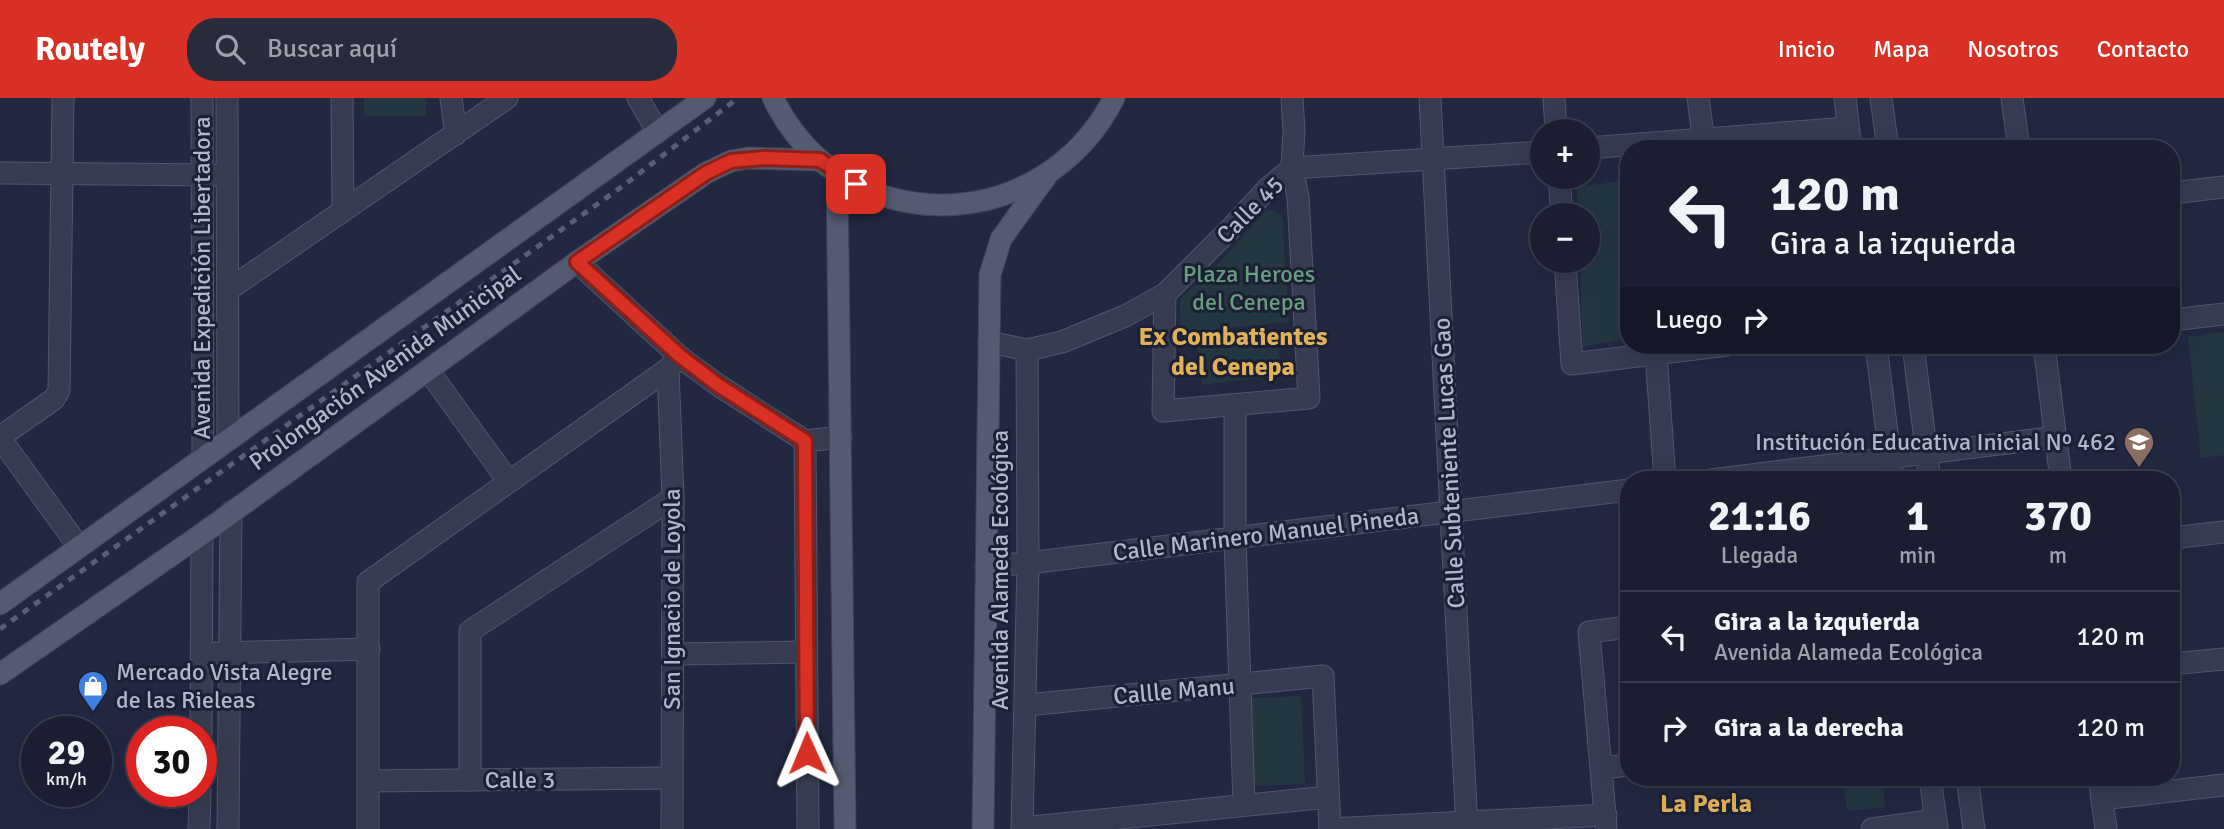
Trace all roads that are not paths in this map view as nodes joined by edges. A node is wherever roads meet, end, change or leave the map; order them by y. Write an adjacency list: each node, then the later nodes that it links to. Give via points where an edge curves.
1 (63, 98): 34 (street)
2 (202, 98): 35 (street, Avenida Expedición Libertadora)
3 (227, 98): 36 (street, Avenida Expedición Libertadora)
4 (342, 98): 40 (street)
5 (451, 98): 20 (street)
6 (506, 98): 20 (street)
7 (638, 98): 19 (street)
8 (705, 98): 19 (main road, Prolongación Avenida Municipal)
9 (773, 98): 29 (main road, via 789,127)
10 (1292, 98): 31 (street)
11 (1430, 98): 30 (street, Calle Subteniente Lucas Gao)
12 (1554, 98): 18 (street)
13 (1698, 98): 22 (street)
14 (1881, 98): 24 (street)
15 (2012, 98): 25 (street)
16 (1852, 99): 21 (street)
17 (1114, 102): 37 (main road, via 1081,147)
18 (1555, 119)
19 (657, 131): 59 (main road, Prolongación Avenida Municipal)
20 (456, 134): 40 (street)
21 (1849, 138): 23 (street)
22 (1703, 140)
23 (1801, 140)
24 (1887, 140)
25 (2018, 140)
26 (1620, 147): 27 (street)
27 (1600, 148)
28 (1530, 153): 30 (street)
29 (820, 160): 33 (main road); 41 (main road, Prolongación Avenida Municipal, via 757,158 718,166)
30 (1433, 160): 31 (street); 72 (street, Calle Subteniente Lucas Gao)
31 (1292, 168): 44 (street, Calle 45); 55 (street, via 1298,197 1309,398)
32 (0, 173): 34 (street)
33 (837, 173): 37 (main road, via 877,194 942,206 986,201); 56 (main road)
34 (63, 174): 35 (street); 57 (street, via 59,391 54,400)
35 (202, 174): 36 (street); 62 (street, Avenida Expedición Libertadora)
36 (227, 175): 43 (street, Avenida Expedición Libertadora)
37 (1047, 175): 47 (main road, Avenida Alameda Ecológica, via 1001,239 990,275)
38 (2224, 187): 39 (street)
39 (2180, 192)
40 (343, 210): 43 (street)
41 (577, 262): 53 (street); 54 (main road, Prolongación Avenida Municipal)
42 (1566, 273): 49 (street, via 1572,364)
43 (228, 290): 59 (street, Avenida Expedición Libertadora)
44 (1165, 293): 48 (street, Calle 45, via 1125,317 1062,342); 55 (street, via 1163,411)
45 (2224, 314): 46 (street)
46 (2180, 319)
47 (989, 342): 48 (street); 80 (main road, Avenida Alameda Ecológica)
48 (1027, 350): 79 (street, Avenida Alameda Ecológica)
49 (1656, 354): 64 (street)
50 (1877, 354): 63 (street)
51 (1914, 354): 61 (street)
52 (2045, 354): 58 (street)
53 (674, 363): 60 (street, via 718,385); 69 (street); 71 (street, San Ignacio de Loyola)
54 (428, 370): 69 (street); 73 (main road, Prolongación Avenida Municipal)
55 (1235, 406): 77 (street)
56 (841, 437): 60 (street); 116 (main road)
57 (0, 438): 78 (street)
58 (2056, 438): 61 (street); 68 (street)
59 (228, 439): 62 (main road, Prolongación Avenida Municipal)
60 (805, 441): 84 (street)
61 (1926, 453): 63 (street); 67 (street)
62 (203, 458): 78 (main road, Prolongación Avenida Municipal)
63 (1890, 458): 65 (street); 66 (street)
64 (1664, 471)
65 (1785, 471)
66 (1892, 471)
67 (1929, 471)
68 (2060, 471)
69 (509, 482): 83 (street, via 368,582)
70 (1620, 491): 72 (street, Calle Marinero Manuel Pineda)
71 (673, 498): 87 (street, San Ignacio de Loyola); 97 (street, via 470,631)
72 (1451, 511): 77 (street, Calle Marinero Manuel Pineda); 108 (street, Calle Subteniente Lucas Gao)
73 (231, 512): 75 (main road, Prolongación Avenida Municipal); 86 (street)
74 (2224, 532): 76 (street)
75 (202, 534): 85 (street); 90 (main road, Prolongación Avenida Municipal)
76 (2180, 537)
77 (1235, 538): 79 (street, Calle Marinero Manuel Pineda); 91 (street)
78 (79, 547): 81 (main road, Prolongación Avenida Municipal)
79 (1028, 563): 80 (street, Calle Marinero Manuel Pineda); 92 (street, Avenida Alameda Ecológica)
80 (986, 566): 117 (main road, Avenida Alameda Ecológica)
81 (0, 604)
82 (1620, 628): 95 (street, via 1589,632)
83 (369, 649): 86 (street); 98 (street)
84 (806, 652): 87 (street); 115 (street)
85 (202, 653): 86 (street); 93 (street)
86 (230, 653): 112 (street)
87 (673, 654): 96 (street, San Ignacio de Loyola)
88 (2224, 659): 89 (street)
89 (2180, 663)
90 (0, 674)
91 (1240, 684): 92 (street, Callle Manu); 103 (street, Callle Manu, via 1323,676); 105 (street)
92 (1026, 705): 110 (street, Avenida Alameda Ecológica)
93 (201, 716)
94 (1620, 766): 95 (street)
95 (1602, 768): 107 (street)
96 (672, 778): 97 (street, Calle 3); 114 (street, San Ignacio de Loyola)
97 (470, 780): 98 (street, Calle 3)
98 (369, 781): 113 (street)
99 (2224, 785): 104 (street)
100 (1931, 786): 109 (street)
101 (1968, 786): 120 (street)
102 (2100, 786): 104 (street)
103 (1328, 797): 105 (street); 118 (street)
104 (2102, 799): 121 (street)
105 (1244, 806): 110 (street)
106 (200, 807): 111 (street)
107 (1606, 822): 108 (street)
108 (1467, 825): 118 (street)
109 (1936, 825): 119 (street)
110 (1022, 828)
111 (199, 829)
112 (228, 829)
113 (368, 829)
114 (672, 829)
115 (808, 829)
116 (845, 829)
117 (983, 829)
118 (1330, 829)
119 (1872, 829)
120 (1974, 829)
121 (2106, 829)

